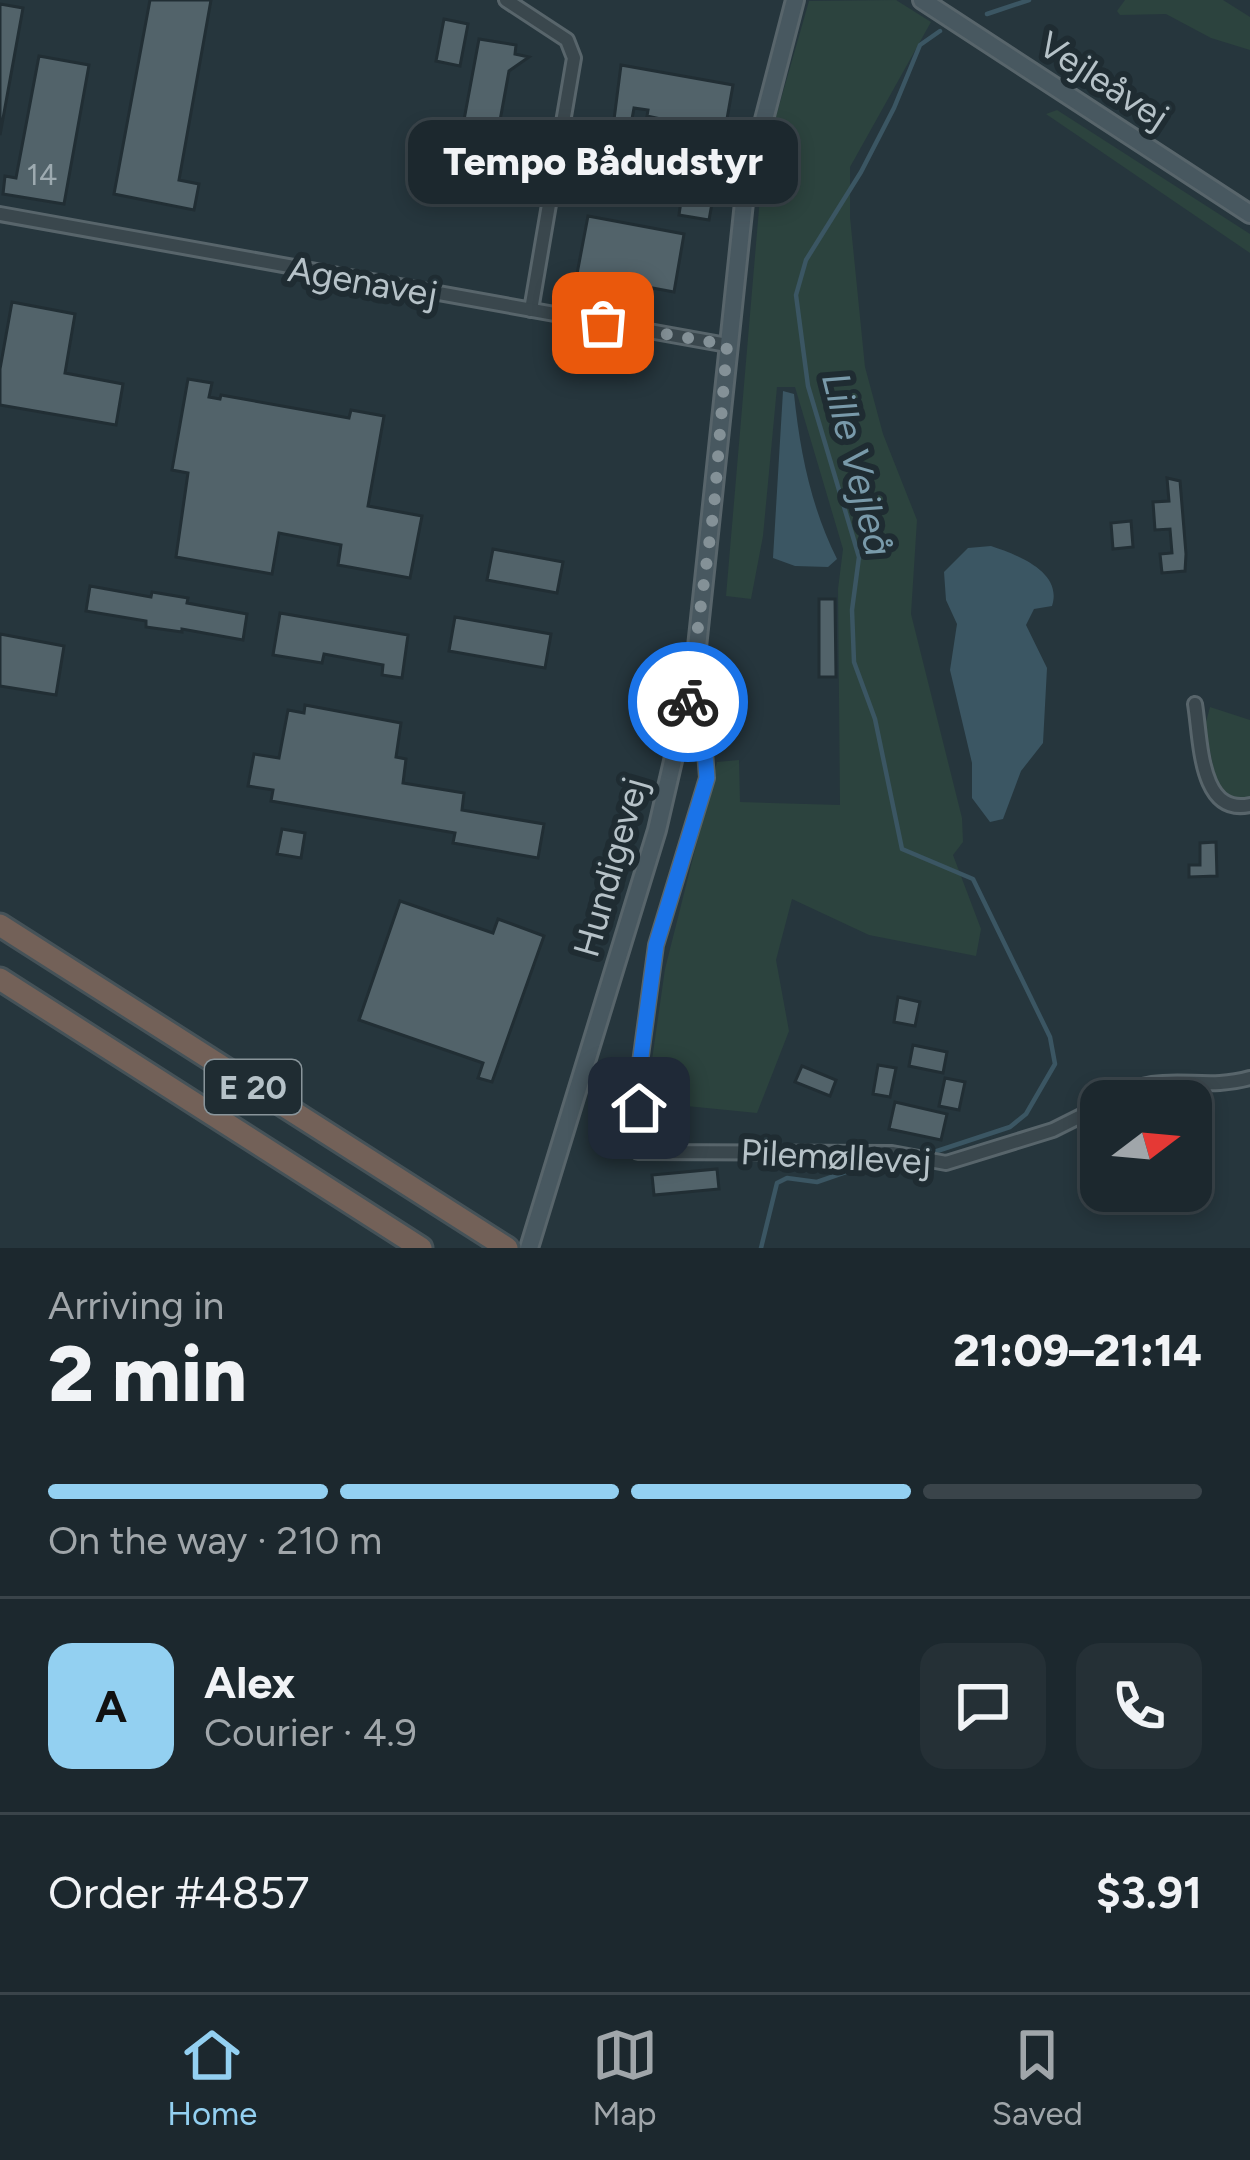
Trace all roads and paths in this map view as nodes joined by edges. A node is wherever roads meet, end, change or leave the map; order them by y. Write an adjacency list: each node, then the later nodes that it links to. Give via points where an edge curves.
1 (506, 0): 6 (street, via 567,40 574,58)
2 (794, 0): 7 (street, Hundigevej, via 745,193)
3 (922, 0): 5 (street, Vejleåvej)
4 (0, 214): 6 (street, Agenavej)
5 (1250, 214)
6 (530, 310): 7 (street, Agenavej)
7 (727, 345): 9 (street, Hundigevej, via 695,666)
8 (1195, 704): 10 (street, via 1209,786 1223,804)
9 (680, 739): 15 (street, Pilemøllevej, via 705,752 707,778 656,945 638,1152 946,1162); 18 (street, Hundigevej)
10 (1250, 805)
11 (0, 925): 17 (highway, E 20)
12 (0, 979): 16 (highway, E 20)
13 (1250, 1078): 14 (street, Pilemøllevej)
14 (1190, 1080)
15 (1080, 1116)
16 (421, 1248)
17 (507, 1248)
18 (529, 1248)

